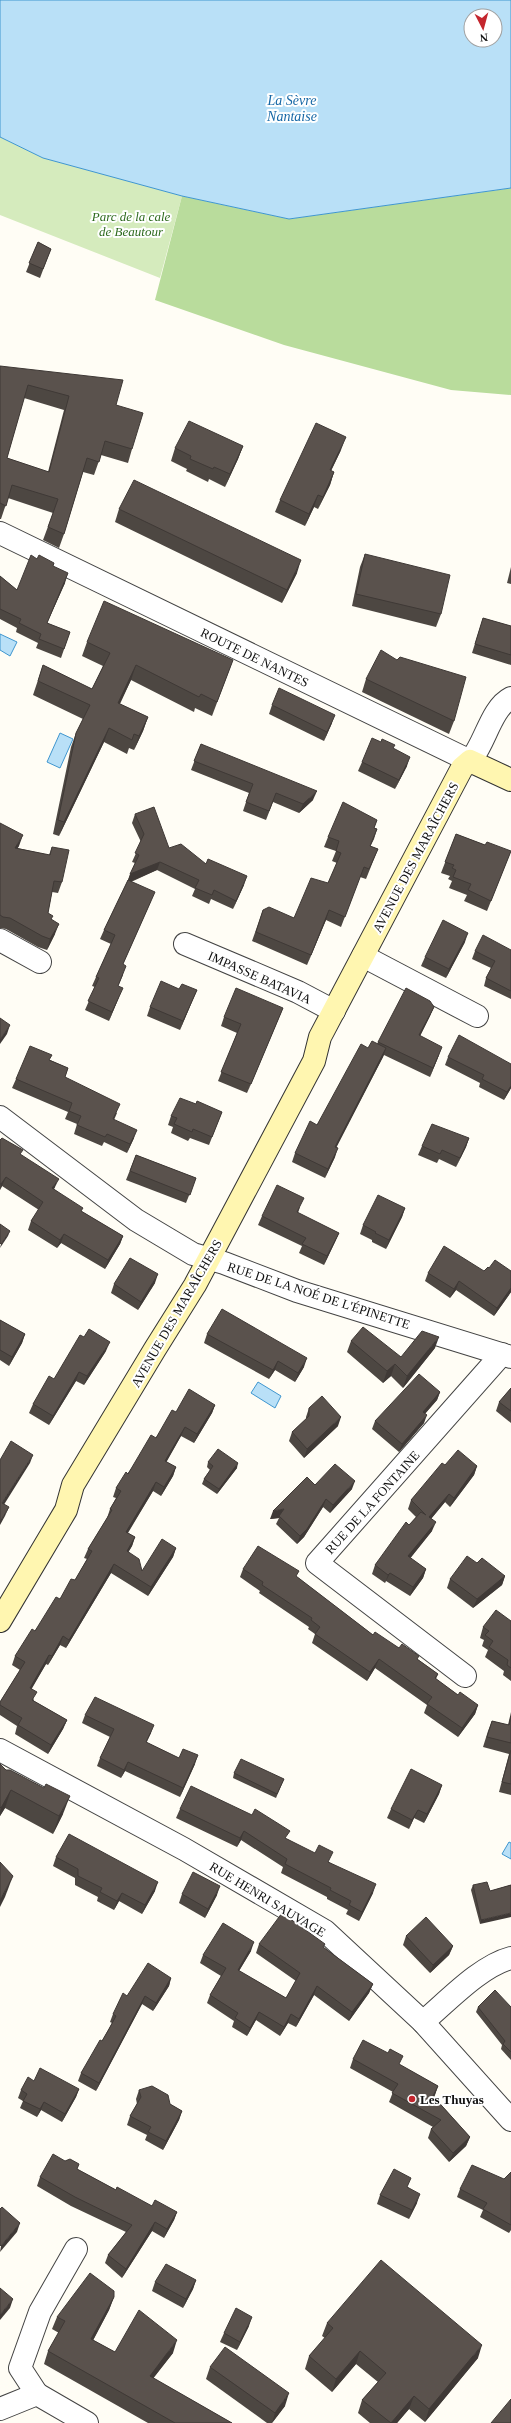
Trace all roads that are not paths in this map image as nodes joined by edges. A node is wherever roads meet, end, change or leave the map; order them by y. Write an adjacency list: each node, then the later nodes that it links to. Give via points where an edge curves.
1 (0, 533): 3 (street, ROUTE DE NANTES)
2 (511, 698): 3 (street, via 501,707)
3 (470, 761): 4 (main road, ROUTE DE NANTES); 7 (main road, AVENUE DES MARAÎCHERS, via 462,768)
4 (511, 780)
5 (0, 940): 8 (street)
6 (185, 944): 9 (street, IMPASSE BATAVIA, via 298,992)
7 (363, 956): 9 (main road, AVENUE DES MARAÎCHERS); 10 (street)
8 (40, 962)
9 (334, 1011): 12 (main road, AVENUE DES MARAÎCHERS, via 320,1037 314,1061)
10 (477, 1016)
11 (0, 1117): 12 (street, RUE DE LA NOÉ DE L'ÉPINETTE, via 136,1220 193,1254)
12 (209, 1260): 13 (street, RUE DE LA NOÉ DE L'ÉPINETTE, via 297,1291); 14 (main road, AVENUE DES MARAÎCHERS, via 168,1332 155,1349 73,1485 66,1510)
13 (506, 1356): 15 (street, RUE DE LA FONTAINE, via 497,1362 317,1563)
14 (0, 1621)
15 (465, 1676)
16 (0, 1750): 18 (street, RUE HENRI SAUVAGE, via 184,1849 325,1930)
17 (511, 1958): 18 (street, via 484,1971)
18 (423, 2022): 19 (street, RUE HENRI SAUVAGE)
19 (511, 2120)
20 (76, 2249): 21 (street, via 40,2312 20,2368)
21 (37, 2394): 22 (street); 23 (street)
22 (0, 2409)
23 (87, 2423)

